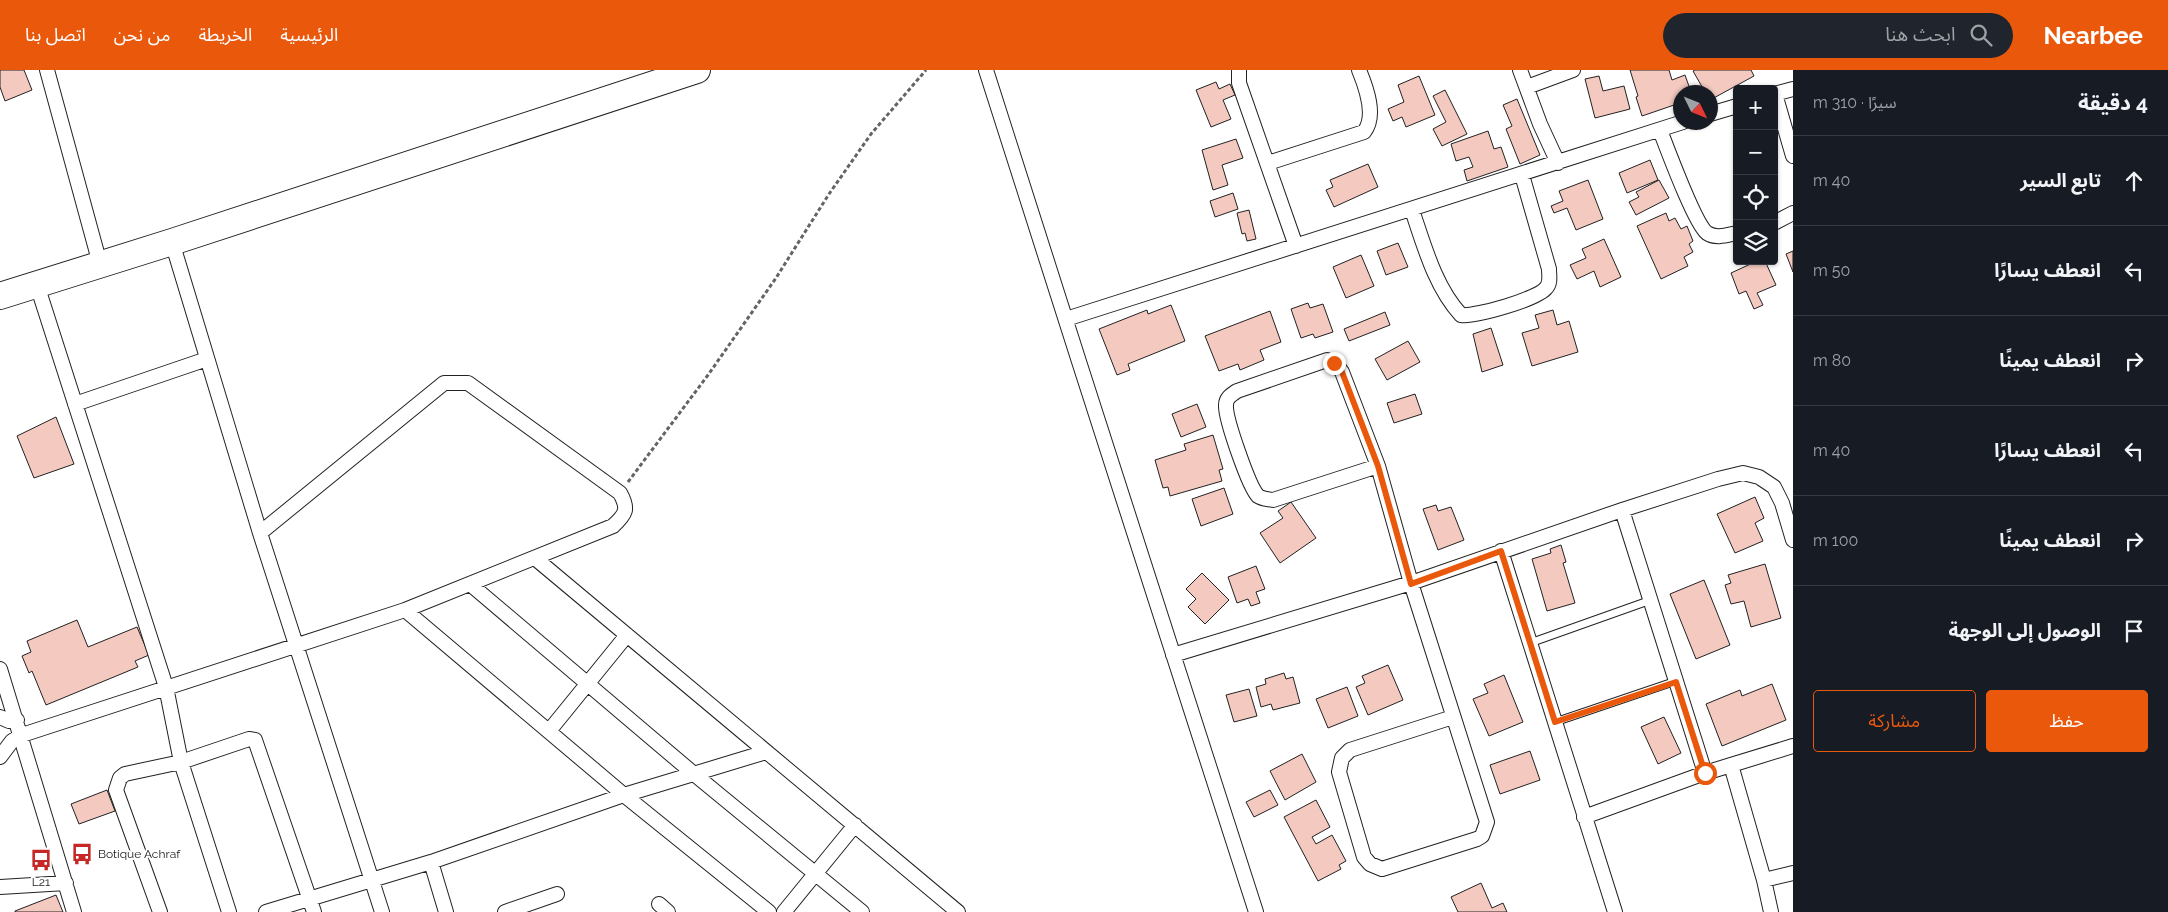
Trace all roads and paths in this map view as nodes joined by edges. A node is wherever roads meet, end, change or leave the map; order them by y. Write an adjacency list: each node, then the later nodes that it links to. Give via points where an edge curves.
1 (47, 70): 27 (street)
2 (697, 70): 25 (highway)
3 (926, 70): 34 (path, via 871,134 828,194 776,278)
4 (986, 70): 30 (street)
5 (1239, 70): 18 (street, via 1239,83)
6 (1359, 70): 18 (street, via 1371,119 1364,132)
7 (1520, 70): 9 (street)
8 (1572, 70): 9 (street)
9 (1527, 87): 19 (street)
10 (1793, 88): 11 (street)
11 (1778, 93)
12 (1733, 107): 14 (street)
13 (1778, 107): 17 (street)
14 (1718, 112)
15 (1673, 125): 16 (street)
16 (1660, 130): 19 (street); 24 (street, via 1696,217 1706,233 1718,237)
17 (1793, 156)
18 (1268, 163): 26 (street)
19 (1558, 163): 20 (street)
20 (1522, 175): 21 (street); 21 (street, via 1549,270 1548,286 1543,292 1482,314 1461,315 1448,300)
21 (1412, 210): 26 (street)
22 (1793, 213): 23 (street)
23 (1778, 221)
24 (1733, 234)
25 (172, 242): 27 (highway); 31 (street)
26 (1296, 246): 30 (street)
27 (100, 264): 28 (highway)
28 (37, 285): 29 (highway); 32 (street)
29 (0, 296)
30 (1066, 319): 47 (street)
31 (207, 360): 32 (street); 36 (street)
32 (76, 404): 51 (street)
33 (1378, 466): 33 (street, via 1273,500 1264,499 1254,490 1237,449 1226,405 1228,397 1319,362 1327,360 1334,363 1342,372); 41 (street)
34 (620, 493): 36 (street, via 468,383 444,383); 39 (street, via 626,504 624,516 613,526)
35 (1622, 510): 37 (street, via 1743,473 1759,476 1774,487); 38 (street); 42 (street)
36 (260, 532): 46 (street)
37 (1793, 540)
38 (1501, 551): 41 (street); 45 (street)
39 (536, 559): 40 (street); 44 (street)
40 (470, 584): 43 (street); 50 (street)
41 (1411, 584): 47 (street); 53 (street)
42 (1651, 600): 45 (lane); 49 (street)
43 (404, 610): 46 (street); 56 (street)
44 (627, 635): 50 (street); 59 (street)
45 (1530, 643): 55 (street)
46 (297, 644): 51 (street); 71 (street)
47 (1173, 654): 88 (street)
48 (0, 669): 54 (street)
49 (1676, 682): 55 (lane); 63 (street)
50 (587, 684): 56 (street); 64 (street)
51 (166, 687): 57 (street); 61 (street)
52 (0, 717): 54 (street)
53 (1453, 717): 53 (street, via 1487,822 1482,836 1382,869 1370,864 1364,857 1339,772 1342,758 1350,750)
54 (17, 720): 57 (street)
55 (1555, 722): 66 (street)
56 (549, 731): 65 (street)
57 (22, 735): 60 (street, via 12,741); 73 (street)
58 (1793, 746): 62 (street)
59 (766, 752): 64 (street); 67 (street)
60 (0, 757)
61 (181, 762): 76 (street, via 249,739 255,740); 78 (street, via 125,774 116,790); 79 (street)
62 (1731, 765): 63 (street); 72 (street)
63 (1705, 773): 66 (street)
64 (694, 774): 65 (street); 70 (street)
65 (624, 795): 68 (street); 84 (street)
66 (1584, 817): 89 (street)
67 (855, 825): 70 (street); 87 (street)
68 (431, 862): 71 (street); 82 (street)
69 (1793, 872): 72 (street)
70 (815, 873): 85 (street); 86 (street)
71 (372, 880): 76 (street); 81 (street)
72 (1764, 880): 90 (street)
73 (66, 883): 74 (street); 77 (street)
74 (0, 887)
75 (557, 894): 83 (street)
76 (312, 905): 80 (street)
77 (74, 912)
78 (160, 912)
79 (229, 912)
80 (266, 912)
81 (382, 912)
82 (446, 912)
83 (505, 912)
84 (769, 912)
85 (784, 912)
86 (862, 912)
87 (958, 912)
88 (1256, 912)
89 (1615, 912)
90 (1771, 912)

